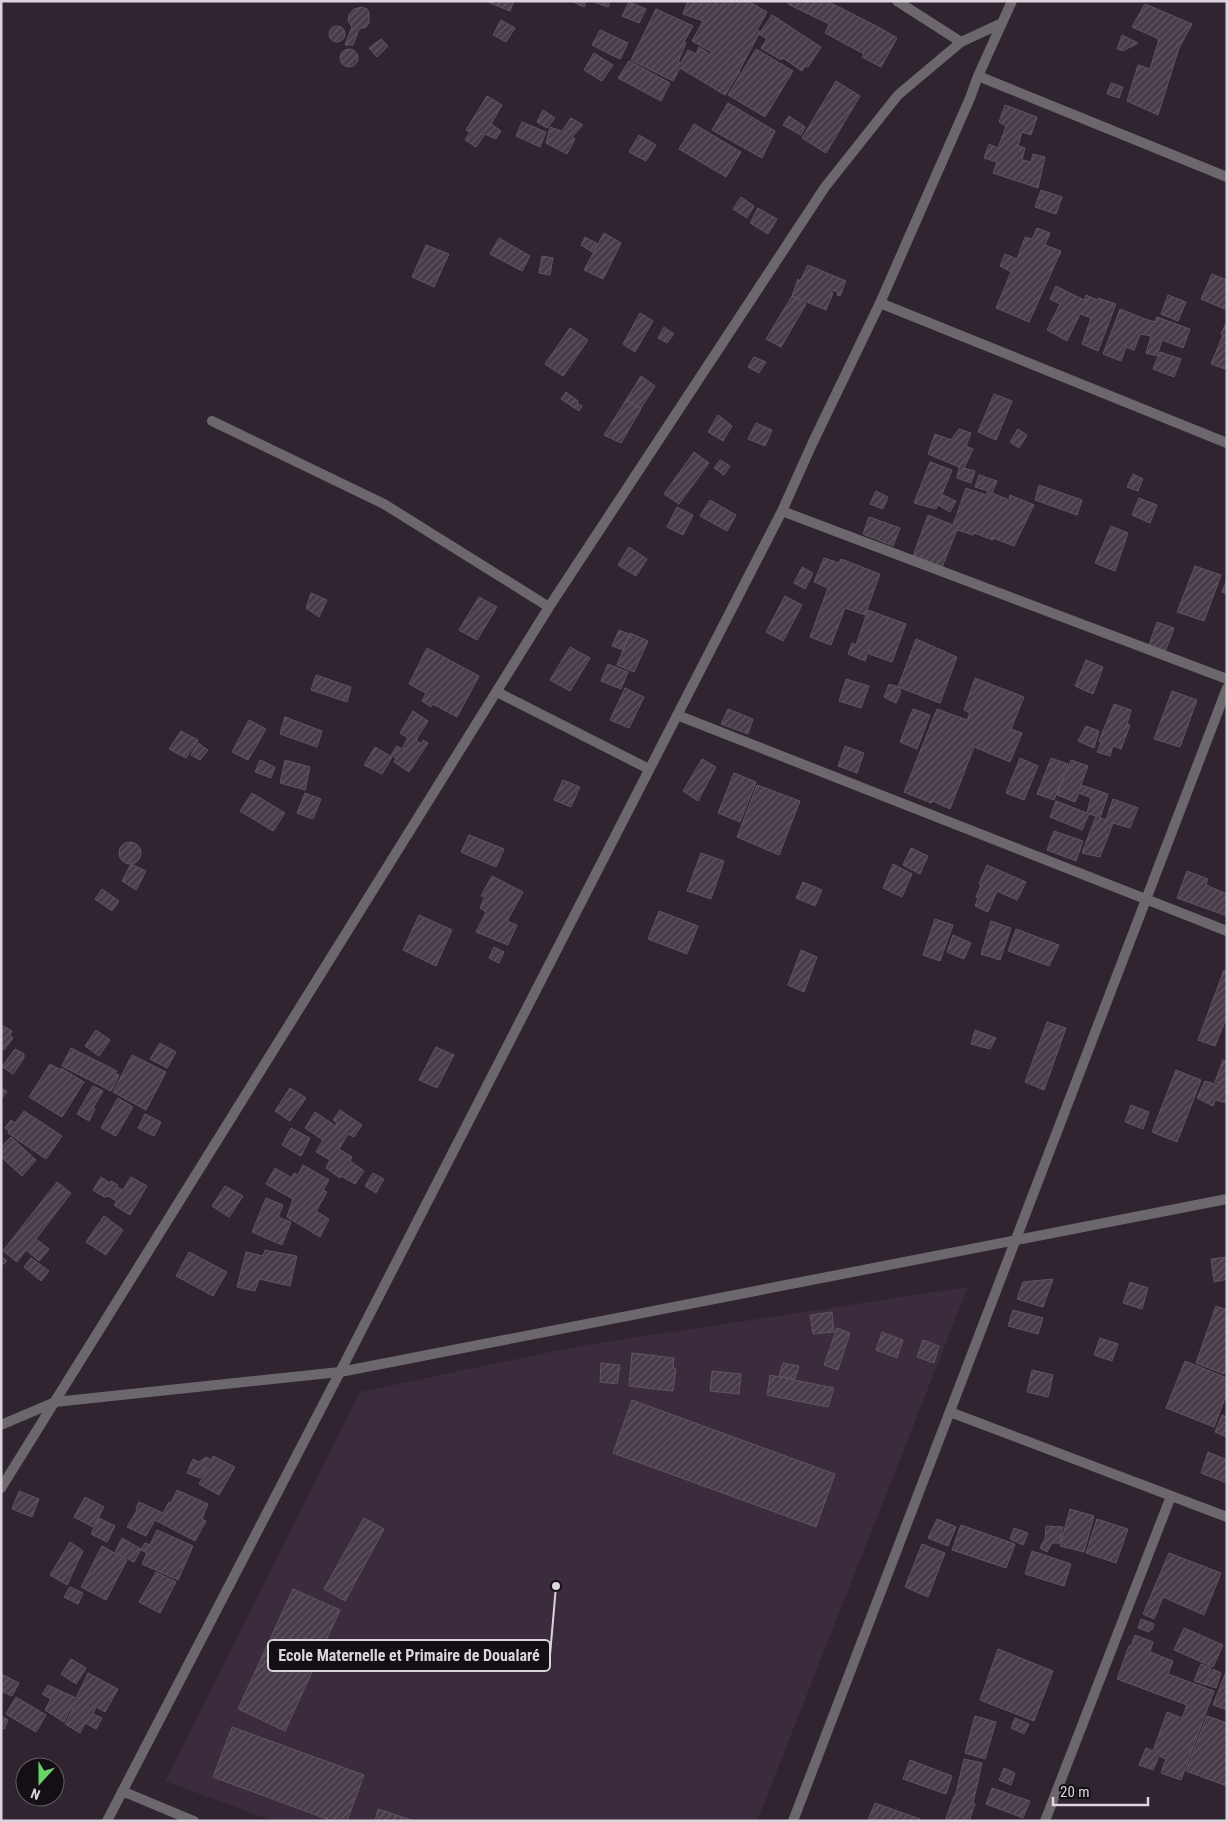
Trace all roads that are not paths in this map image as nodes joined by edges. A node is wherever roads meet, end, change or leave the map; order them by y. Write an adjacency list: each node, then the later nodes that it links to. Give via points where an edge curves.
1 (897, 1): 4 (street)
2 (1012, 1): 3 (street)
3 (1002, 23): 4 (street); 5 (street)
4 (961, 42): 11 (street, via 898,95 825,188)
5 (978, 76): 6 (street); 7 (street)
6 (1227, 177)
7 (880, 303): 9 (street); 10 (street)
8 (212, 421): 11 (street, via 384,504)
9 (1227, 443)
10 (782, 511): 12 (street); 15 (street)
11 (549, 607): 14 (street)
12 (1227, 679)
13 (1227, 688): 17 (street)
14 (497, 692): 16 (street); 22 (street)
15 (677, 715): 16 (street); 17 (street)
16 (649, 769): 21 (street)
17 (1145, 899): 18 (street); 20 (street)
18 (1227, 931)
19 (1227, 1199): 20 (street)
20 (1016, 1240): 21 (street); 23 (street)
21 (340, 1372): 22 (street); 28 (street)
22 (55, 1402): 24 (street); 25 (street)
23 (950, 1412): 26 (street); 31 (street)
24 (1, 1425)
25 (1, 1488)
26 (1172, 1496): 27 (street); 32 (street)
27 (1227, 1517)
28 (122, 1791): 29 (street); 30 (street)
29 (107, 1821)
30 (194, 1821)
31 (793, 1821)
32 (1045, 1821)

